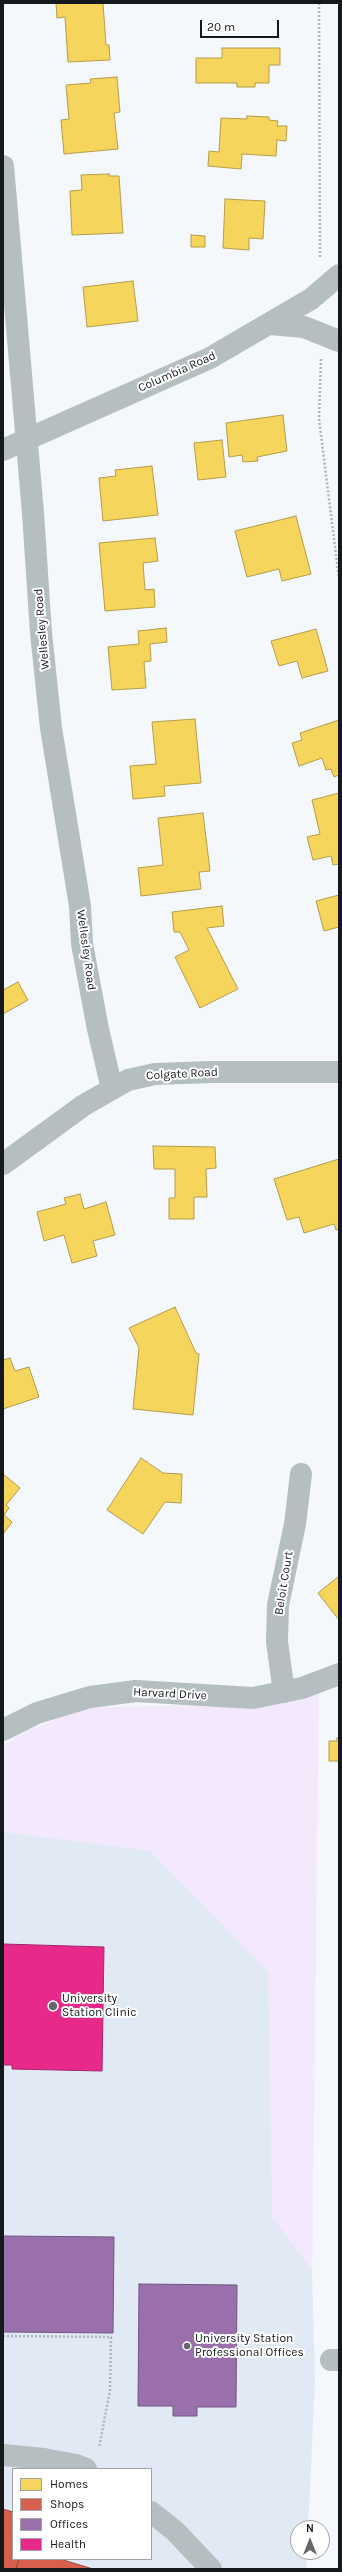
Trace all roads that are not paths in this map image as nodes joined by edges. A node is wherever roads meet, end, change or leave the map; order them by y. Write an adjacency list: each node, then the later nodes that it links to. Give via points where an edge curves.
1 (3, 166): 5 (street, Wellesley Road)
2 (339, 275): 3 (street, Columbia Road, via 311,299)
3 (270, 324): 4 (street, via 304,327); 5 (street, Columbia Road, via 210,358)
4 (339, 341)
5 (26, 440): 6 (street, Columbia Road); 8 (street, Wellesley Road, via 51,728 80,906 82,944)
6 (3, 450)
7 (339, 1072): 8 (street, Colgate Road, via 155,1074 128,1080)
8 (112, 1089): 9 (street, Colgate Road, via 84,1105)
9 (3, 1164)
10 (301, 1474): 12 (street, Beloit Court, via 295,1524 278,1605 277,1642)
11 (339, 1674): 12 (street, Harvard Drive)
12 (284, 1692): 13 (street, Harvard Drive, via 253,1698 136,1690 90,1697 37,1713)
13 (3, 1730)
14 (3, 2455): 15 (street, via 44,2459)
15 (84, 2468)
16 (152, 2513): 17 (street, via 175,2531)
17 (211, 2569)

